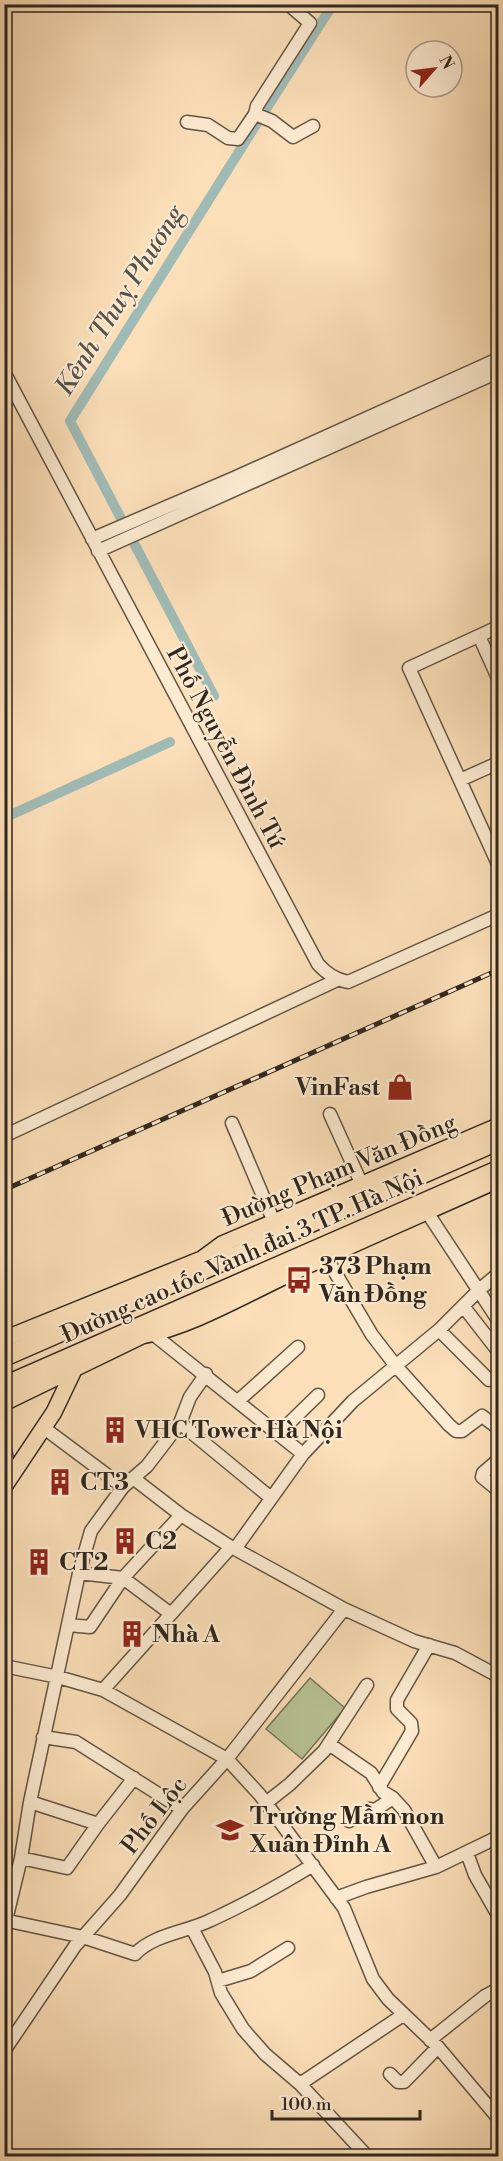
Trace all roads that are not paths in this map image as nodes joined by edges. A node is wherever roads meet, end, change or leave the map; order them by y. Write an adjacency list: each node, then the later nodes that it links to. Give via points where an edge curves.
1 (288, 4): 2 (street, via 310,22 257,106)
2 (264, 118): 3 (street, via 238,139 228,138 208,125); 4 (street, via 294,137)
3 (187, 122)
4 (313, 126)
5 (498, 359): 8 (street)
6 (4, 372): 8 (street, Phố Nguyễn Đình Tứ)
7 (498, 372): 9 (street)
8 (92, 539): 9 (street, Phố Nguyễn Đình Tứ)
9 (98, 550): 17 (street, Phố Nguyễn Đình Tứ, via 318,964)
10 (498, 627): 11 (street)
11 (479, 636): 12 (street); 14 (street, via 409,668)
12 (498, 678)
13 (498, 763): 14 (street)
14 (460, 780): 15 (street)
15 (498, 864)
16 (498, 915): 17 (street, via 361,977 348,982)
17 (337, 980): 21 (street)
18 (330, 1114): 26 (street)
19 (232, 1123): 28 (street)
20 (498, 1126): 26 (main road, Đường Phạm Văn Đồng)
21 (4, 1136)
22 (498, 1136): 30 (main road, Đường Phạm Văn Đồng, via 227,1255)
23 (498, 1141): 40 (highway, Đường cao tốc Vành đai 3 TP. Hà Nội)
24 (498, 1171): 36 (main road, via 158,1321); 45 (highway, Đường cao tốc Vành đai 3 TP. Hà Nội)
25 (498, 1180): 27 (main road)
26 (362, 1185): 28 (main road, Đường Phạm Văn Đồng)
27 (427, 1212): 29 (main road); 32 (street)
28 (274, 1222): 30 (main road, Đường Phạm Văn Đồng, via 222,1244)
29 (326, 1257): 36 (main road, via 204,1314); 41 (street, via 361,1319)
30 (199, 1260): 37 (main road, Đường Phạm Văn Đồng)
31 (498, 1274): 32 (street)
32 (479, 1290): 33 (street); 34 (street)
33 (463, 1306): 35 (street); 39 (street)
34 (498, 1320)
35 (440, 1330): 41 (street); 44 (street)
36 (148, 1335): 42 (main road); 43 (street)
37 (4, 1339)
38 (298, 1347): 47 (street)
39 (498, 1351)
40 (4, 1357)
41 (396, 1366): 51 (street, via 456,1431 467,1429 482,1416); 54 (street, via 353,1401)
42 (74, 1370): 48 (main road); 50 (main road)
43 (206, 1374): 47 (street); 49 (street, via 190,1397)
44 (489, 1380)
45 (4, 1386)
46 (318, 1395): 52 (street)
47 (238, 1401): 52 (street)
48 (4, 1403)
49 (180, 1423): 56 (street); 60 (street)
50 (44, 1428): 57 (main road); 58 (street)
51 (498, 1428)
52 (278, 1434): 54 (street)
53 (4, 1445): 57 (street)
54 (303, 1454): 60 (street)
55 (498, 1460): 59 (street, via 482,1477)
56 (133, 1478): 58 (street); 61 (street)
57 (4, 1485)
58 (123, 1487): 63 (street, via 92,1531)
59 (498, 1490)
60 (271, 1498): 62 (street)
61 (181, 1515): 62 (street); 64 (street)
62 (233, 1548): 65 (street); 66 (street)
63 (79, 1573): 64 (street); 67 (street)
64 (123, 1578): 66 (street); 67 (street, via 90,1627)
65 (345, 1609): 68 (street); 76 (street, Phố Lộc)
66 (171, 1614): 73 (street)
67 (68, 1625): 71 (street)
68 (429, 1645): 70 (street, via 455,1653); 78 (street, via 397,1700 396,1707 411,1723 412,1731)
69 (4, 1666): 71 (street)
70 (498, 1676)
71 (58, 1677): 73 (street); 74 (street)
72 (367, 1685): 75 (street)
73 (104, 1690): 76 (street)
74 (44, 1737): 77 (street, via 76,1742); 80 (street)
75 (329, 1744): 78 (street, via 371,1773); 81 (street)
76 (227, 1759): 81 (street); 82 (street, Phố Lộc)
77 (134, 1778): 82 (street); 84 (street)
78 (380, 1787): 79 (street)
79 (393, 1798): 83 (street); 89 (street)
80 (30, 1802): 84 (street); 87 (street)
81 (266, 1803): 88 (street)
82 (182, 1809): 94 (street, Phố Lộc, via 120,1895)
83 (349, 1821)
84 (98, 1824): 87 (street, via 67,1868)
85 (498, 1837): 86 (street)
86 (467, 1853): 89 (street); 91 (street)
87 (21, 1858): 92 (street)
88 (313, 1865): 90 (street); 93 (street)
89 (436, 1867): 90 (street)
90 (336, 1898): 98 (street, via 344,1908 373,1979)
91 (498, 1915)
92 (5, 1920): 94 (street)
93 (192, 1928): 94 (street, via 153,1941 135,1954); 96 (street)
94 (83, 1937): 100 (street, Phố Lộc)
95 (288, 1948): 96 (street, via 251,1971)
96 (218, 1981): 102 (street, via 243,2029)
97 (498, 1989): 99 (street, via 476,2002)
98 (403, 2014): 99 (street); 102 (street)
99 (434, 2044): 101 (street, via 404,2082); 103 (street)
100 (4, 2051)
101 (390, 2074)
102 (300, 2084): 104 (street)
103 (498, 2118)
104 (367, 2157)

